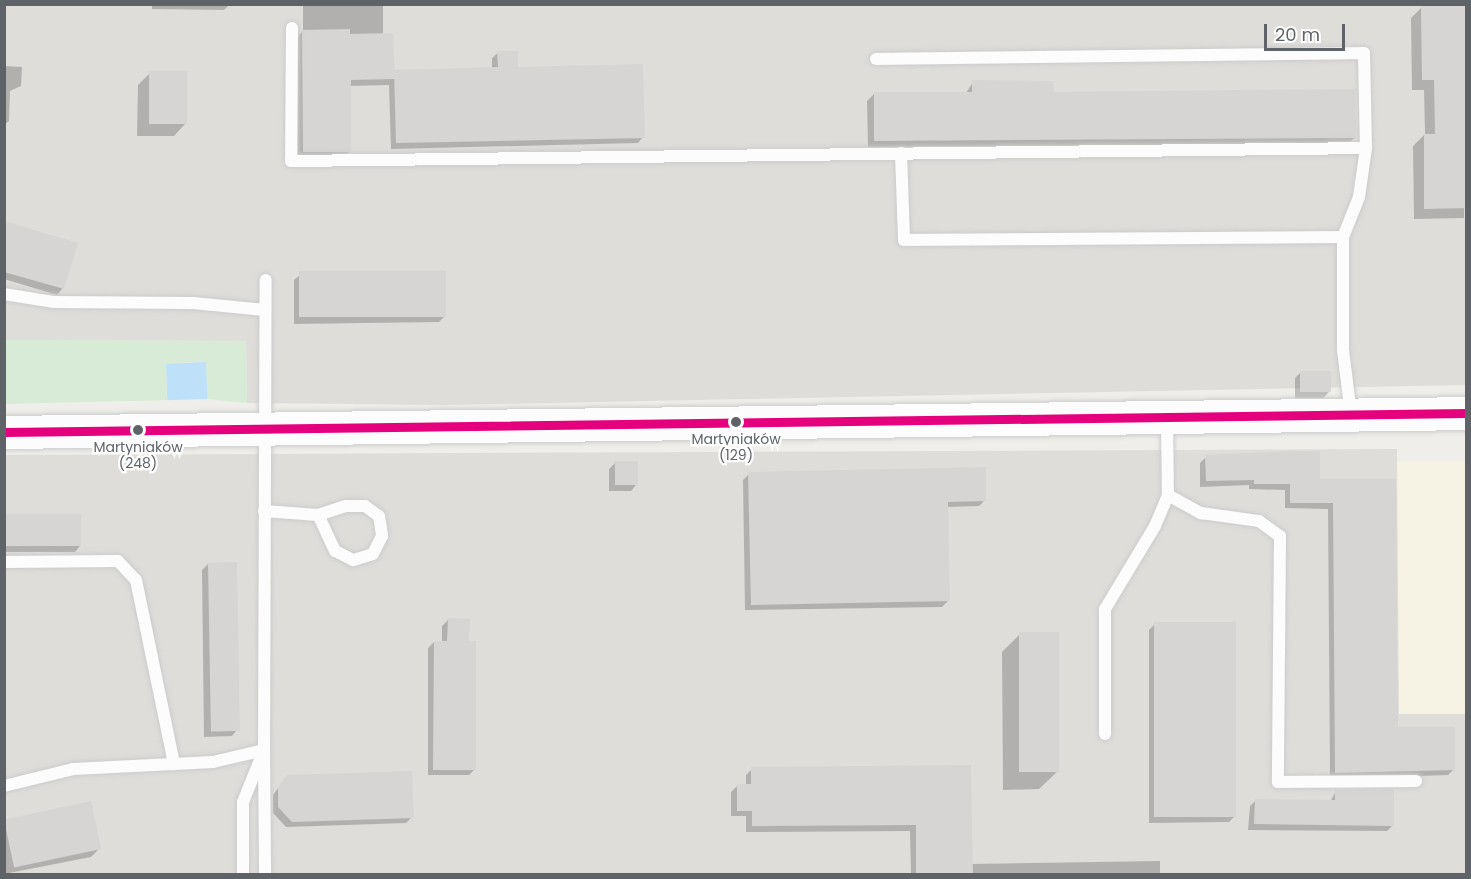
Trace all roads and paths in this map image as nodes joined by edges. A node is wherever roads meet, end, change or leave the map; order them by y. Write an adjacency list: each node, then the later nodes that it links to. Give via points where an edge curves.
1 (292, 28): 4 (lane, via 291,160)
2 (876, 59): 3 (lane, via 1364,53)
3 (1366, 148): 4 (lane); 5 (lane, via 1359,197)
4 (901, 153): 5 (lane, via 904,240)
5 (1343, 237): 10 (lane, via 1343,350)
6 (266, 280): 8 (lane)
7 (4, 294): 8 (lane, via 54,302 193,303)
8 (265, 310): 12 (lane)
9 (1467, 413): 10 (main road)
10 (1351, 414): 11 (main road)
11 (1167, 416): 12 (main road); 14 (lane)
12 (264, 428): 13 (main road); 15 (lane)
13 (4, 432)
14 (1168, 495): 18 (lane, via 1155,526 1105,609); 21 (lane, via 1201,513 1259,520 1280,536 1278,782)
15 (264, 511): 16 (lane); 19 (lane)
16 (318, 515): 16 (lane, via 346,506 365,506 379,516 382,536 373,554 353,560 335,551)
17 (4, 562): 20 (lane, via 118,561 136,580)
18 (1105, 734)
19 (264, 750): 20 (lane, via 213,762); 23 (lane, via 243,802); 24 (lane)
20 (174, 764): 22 (lane, via 73,769)
21 (1416, 781)
22 (4, 786)
23 (243, 874)
24 (265, 874)

